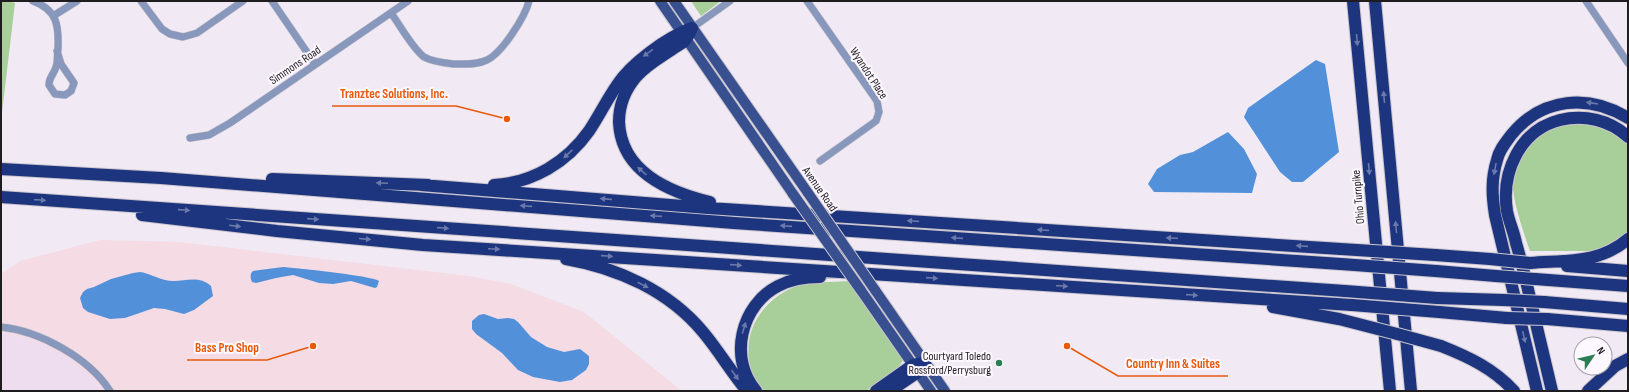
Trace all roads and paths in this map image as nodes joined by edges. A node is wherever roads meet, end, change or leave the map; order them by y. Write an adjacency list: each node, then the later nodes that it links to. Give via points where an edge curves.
1 (33, 1): 16 (street, via 47,8)
2 (78, 1): 16 (street)
3 (141, 1): 4 (street, via 162,29 183,37 197,33)
4 (243, 1)
5 (272, 1): 21 (street)
6 (408, 1): 15 (street, Simmons Road)
7 (529, 1): 15 (street, via 522,18 499,51 477,64 444,63 425,57)
8 (660, 1): 18 (main road, Avenue Road)
9 (674, 1): 17 (main road, Avenue Road)
10 (730, 1): 17 (street)
11 (807, 1): 25 (street, Wyandot Place, via 877,101 878,107 876,121)
12 (1353, 1): 40 (highway, Ohio Turnpike, one-way to 40)
13 (1375, 1): 46 (highway, one-way to 13)
14 (1586, 1): 20 (street)
15 (391, 13): 21 (street, Simmons Road)
16 (53, 16): 19 (street, via 58,29)
17 (692, 28): 18 (highway); 44 (main road, Avenue Road, bridge)
18 (683, 36): 28 (highway, one-way to 28, via 647,54 632,67 615,88 580,142 549,169 524,180 497,185); 31 (highway, one-way to 18, via 695,198 654,180 633,162 621,138 620,111 625,93 635,78); 45 (main road, Avenue Road, bridge)
19 (57, 51): 19 (street, via 56,68 49,85 55,94 65,95 71,91 74,83 61,64)
20 (1628, 63)
21 (315, 64): 24 (street, Simmons Road, via 209,136)
22 (1628, 118): 57 (highway, one-way to 57, via 1617,111 1596,104 1570,102 1554,106 1521,123 1504,144 1497,160 1492,186 1495,215)
23 (1628, 137): 58 (highway, via 1610,125 1593,119 1574,118 1556,121 1539,129 1525,141 1517,152 1509,172 1507,212)
24 (190, 138)
25 (820, 162)
26 (1, 169): 27 (highway)
27 (161, 178): 28 (highway, one-way to 27, via 181,175); 37 (highway, one-way to 27, bridge, via 734,223)
28 (421, 185): 31 (highway, one-way to 28)
29 (1, 197): 30 (highway, one-way to 30)
30 (58, 202): 33 (highway, one-way to 33, via 90,209 277,231 423,245); 39 (highway, one-way to 39, bridge, via 1437,298 1544,302)
31 (742, 209): 34 (highway, one-way to 31, bridge)
32 (1628, 239): 34 (highway, via 1613,250 1592,258)
33 (526, 250): 36 (highway, one-way to 36); 48 (highway, one-way to 48, via 613,272 663,296 704,332)
34 (1530, 263): 35 (highway)
35 (1628, 271)
36 (893, 276): 38 (highway, one-way to 38); 49 (highway, one-way to 36, via 745,372 741,345 747,319 763,296 787,282 809,277)
37 (1628, 286)
38 (1245, 299): 41 (highway, bridge); 56 (highway, bridge, via 1258,305 1339,319 1441,346 1483,365)
39 (1628, 309)
40 (1383, 320): 54 (highway); 55 (highway, Ohio Turnpike)
41 (1628, 326)
42 (1, 327): 47 (street, via 39,336 64,349 90,366)
43 (1628, 359): 59 (highway, via 1615,366)
44 (925, 362): 45 (highway); 53 (main road, Avenue Road)
45 (915, 369): 50 (highway); 51 (highway); 52 (main road, Avenue Road)
46 (1411, 390)
47 (110, 391)
48 (746, 391)
49 (756, 391)
50 (876, 391)
51 (890, 391)
52 (931, 391)
53 (945, 391)
54 (1386, 391)
55 (1390, 391)
56 (1514, 391)
57 (1537, 391)
58 (1552, 391)
59 (1588, 391)

